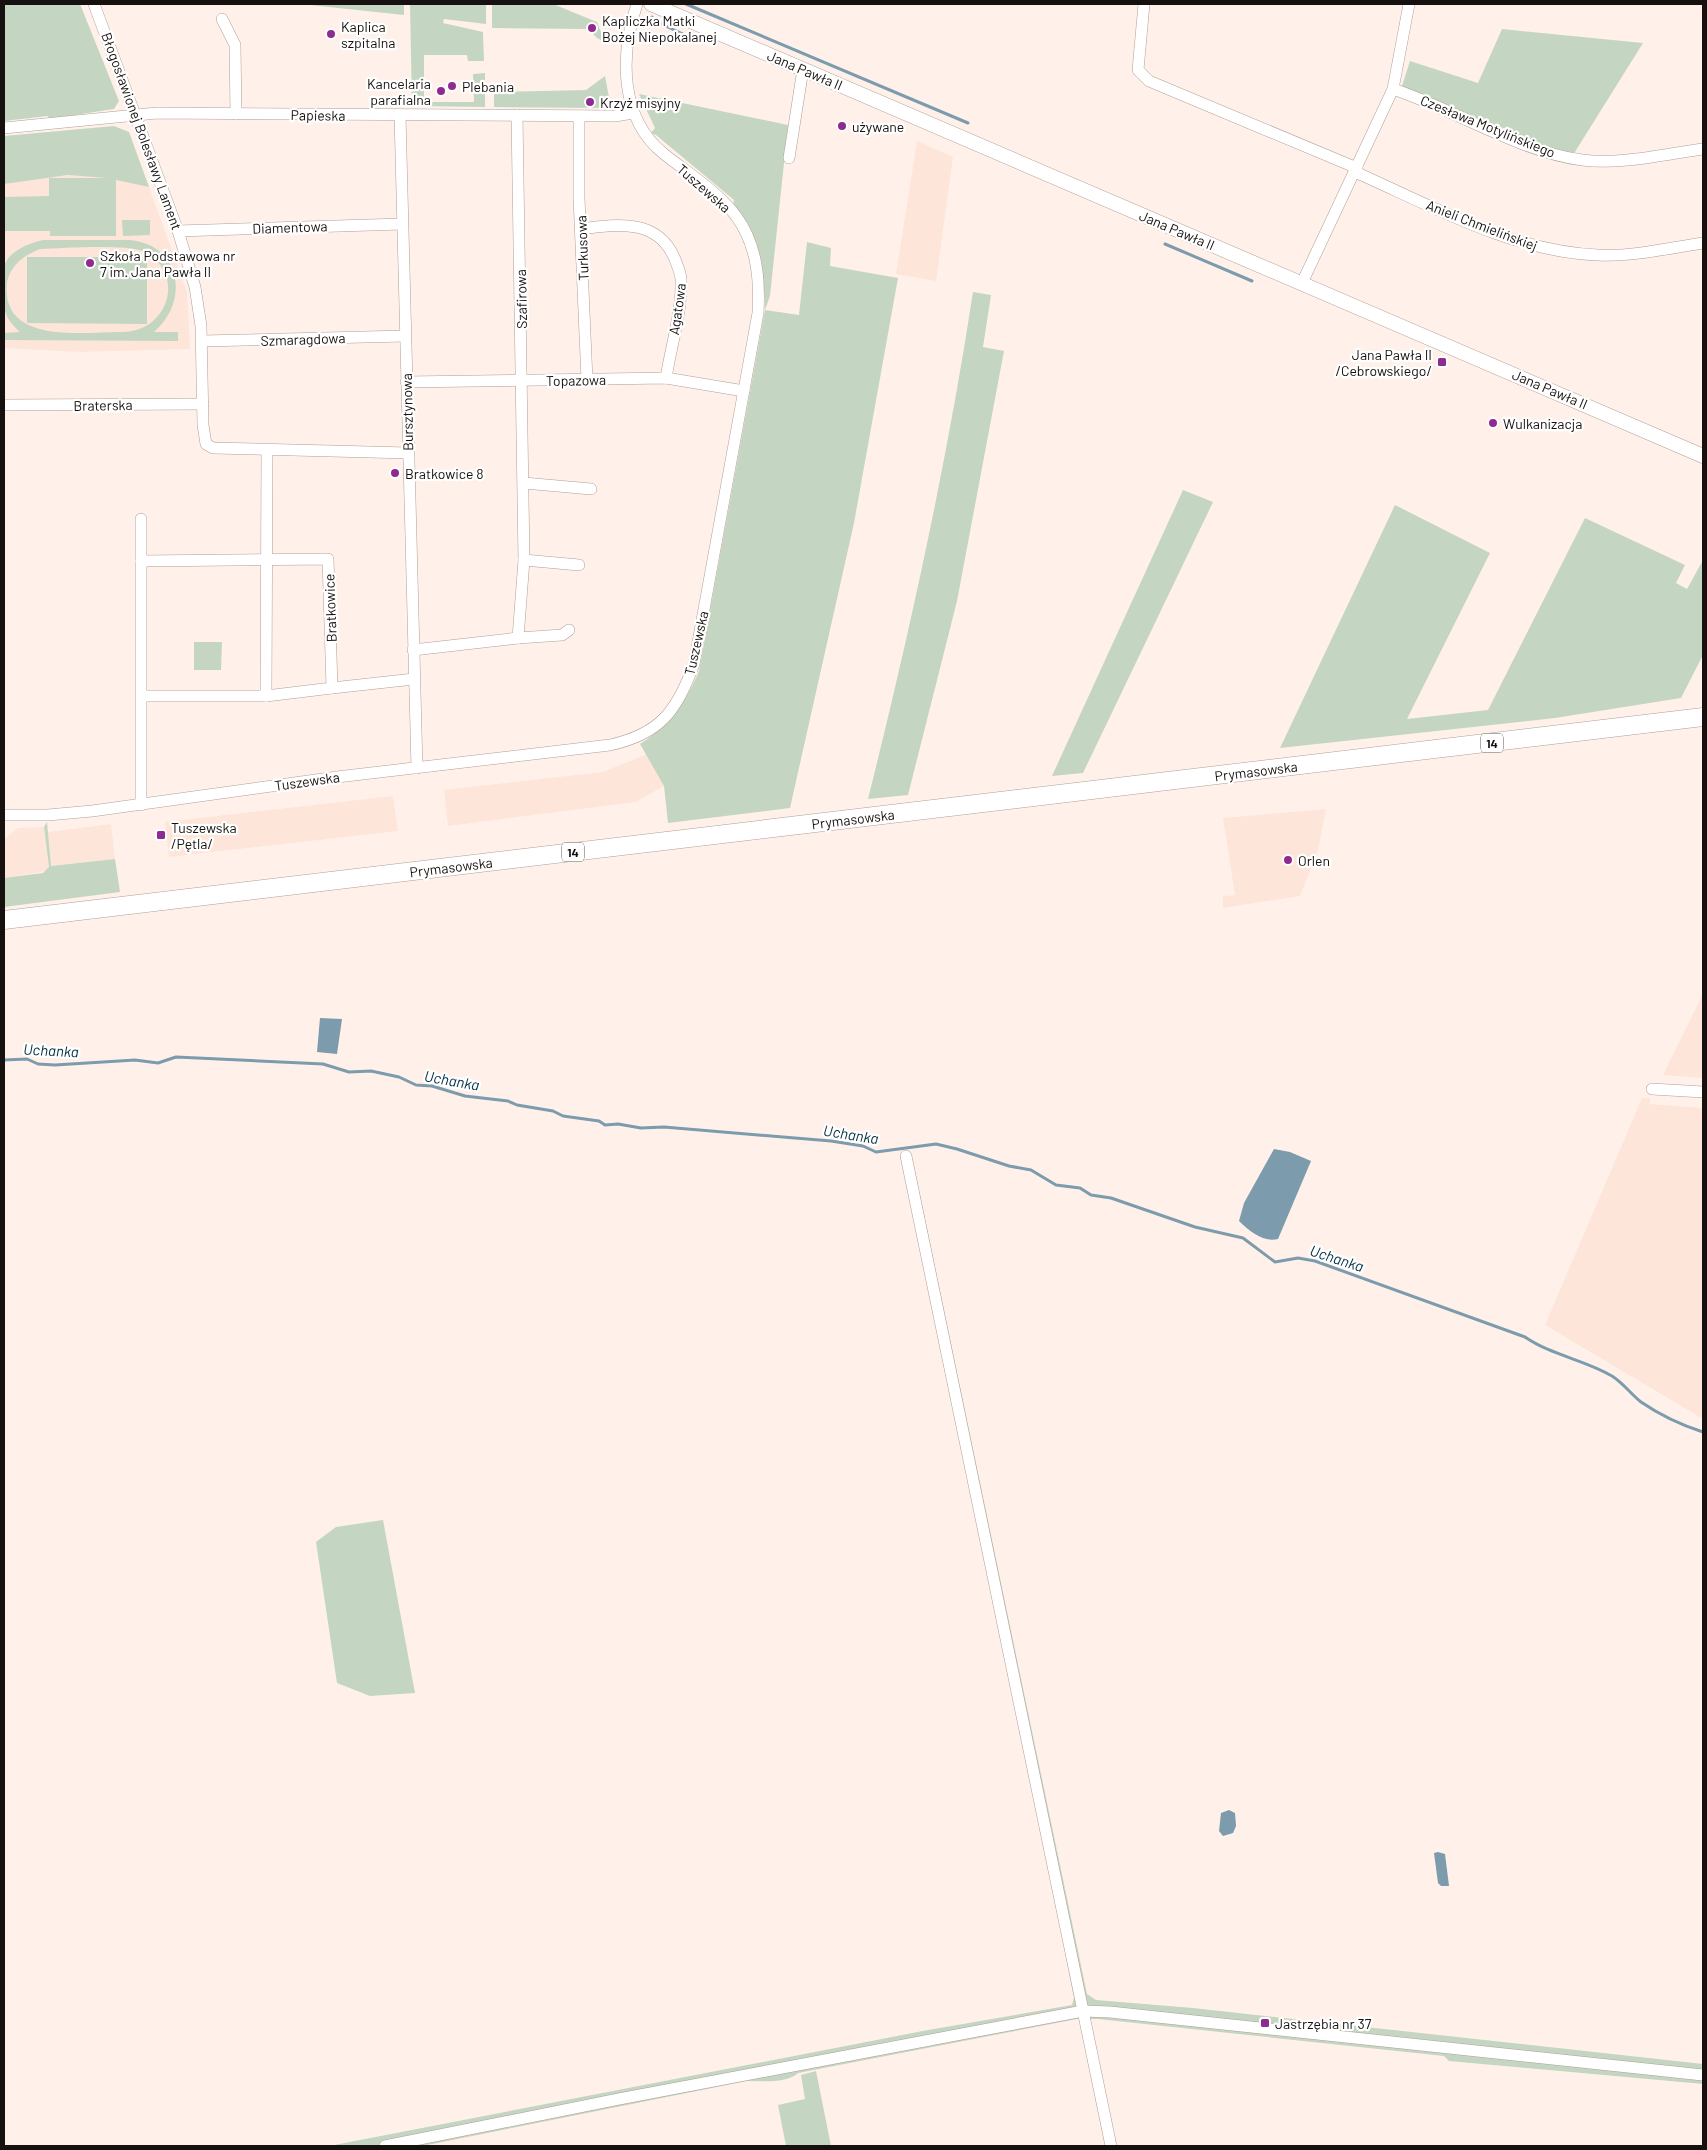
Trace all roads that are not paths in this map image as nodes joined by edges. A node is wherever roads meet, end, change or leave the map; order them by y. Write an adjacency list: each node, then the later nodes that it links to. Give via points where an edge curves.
1 (94, 4): 11 (street, Błogosławionej Bolesławy Lament)
2 (637, 4): 9 (street, Tuszewska, via 631,24 626,86)
3 (1144, 4): 18 (street, Anieli Chmielińskiej, via 1138,70 1149,81)
4 (1409, 4): 8 (street)
5 (655, 5): 7 (street, Jana Pawła II)
6 (222, 19): 10 (street, via 235,45)
7 (803, 69): 17 (street); 23 (street, Jana Pawła II)
8 (1393, 89): 16 (street, Czesława Motylińskiego, via 1567,157 1620,159); 18 (street)
9 (633, 113): 14 (street, Papieska); 30 (street, Tuszewska, via 652,143 727,206 750,242 759,275 759,304)
10 (236, 114): 11 (street, Papieska); 13 (street, Papieska)
11 (136, 115): 15 (street, Papieska); 21 (street, Błogosławionej Bolesławy Lament)
12 (518, 115): 13 (street, Papieska); 14 (street, Papieska); 28 (street, Szafirowa)
13 (400, 116): 19 (street, Bursztynowa)
14 (579, 116): 20 (street, Turkusowa)
15 (4, 128)
16 (1703, 149)
17 (789, 158)
18 (1356, 170): 22 (street, Anieli Chmielińskiej, via 1518,242 1552,251 1599,255); 23 (street)
19 (402, 224): 21 (street, Diamentowa); 24 (street, Bursztynowa)
20 (581, 230): 26 (street, Agatowa, via 613,224 640,226 672,251 682,278); 27 (street, Turkusowa)
21 (178, 231): 25 (street, Błogosławionej Bolesławy Lament, via 195,287)
22 (1703, 244)
23 (1302, 283): 35 (street, Jana Pawła II)
24 (405, 336): 25 (street, Szmaragdowa); 29 (street, Bursztynowa)
25 (202, 341): 31 (street, Błogosławionej Bolesławy Lament)
26 (666, 378): 27 (street, Topazowa); 30 (street, Topazowa)
27 (587, 380): 28 (street, Topazowa)
28 (522, 381): 29 (street, Topazowa); 36 (street, Szafirowa)
29 (406, 382): 34 (street, Bursztynowa)
30 (744, 391): 51 (street, Tuszewska, via 694,664 676,703 664,719 647,733 610,745)
31 (203, 404): 32 (street, Braterska); 33 (street, Błogosławionej Bolesławy Lament, via 206,444 213,448)
32 (4, 405)
33 (266, 450): 34 (street, Błogosławionej Bolesławy Lament); 39 (street)
34 (408, 453): 45 (street, Bursztynowa)
35 (1703, 456)
36 (524, 483): 37 (street); 40 (street, Szafirowa)
37 (591, 489)
38 (141, 519): 41 (street)
39 (267, 560): 41 (street, Bratkowice); 47 (street, Bratkowice, via 328,559); 49 (street)
40 (524, 560): 42 (street); 44 (street, Szafirowa)
41 (141, 561): 48 (street)
42 (580, 565)
43 (570, 630): 44 (street, via 562,635)
44 (518, 638): 45 (street)
45 (412, 650): 46 (street, Bursztynowa)
46 (409, 680): 47 (street); 51 (street, Bursztynowa)
47 (332, 688): 49 (street)
48 (143, 696): 49 (street); 52 (street)
49 (266, 696)
50 (1703, 718): 54 (main road, Prymasowska / 14)
51 (417, 768): 52 (street, Tuszewska)
52 (141, 805): 53 (street, Tuszewska, via 55,815)
53 (4, 815)
54 (4, 920)
55 (1652, 1089): 56 (street)
56 (1703, 1092)
57 (906, 1156): 58 (street)
58 (1084, 2011): 59 (street); 60 (street); 61 (street)
59 (1703, 2075)
60 (385, 2146)
61 (1111, 2146)

